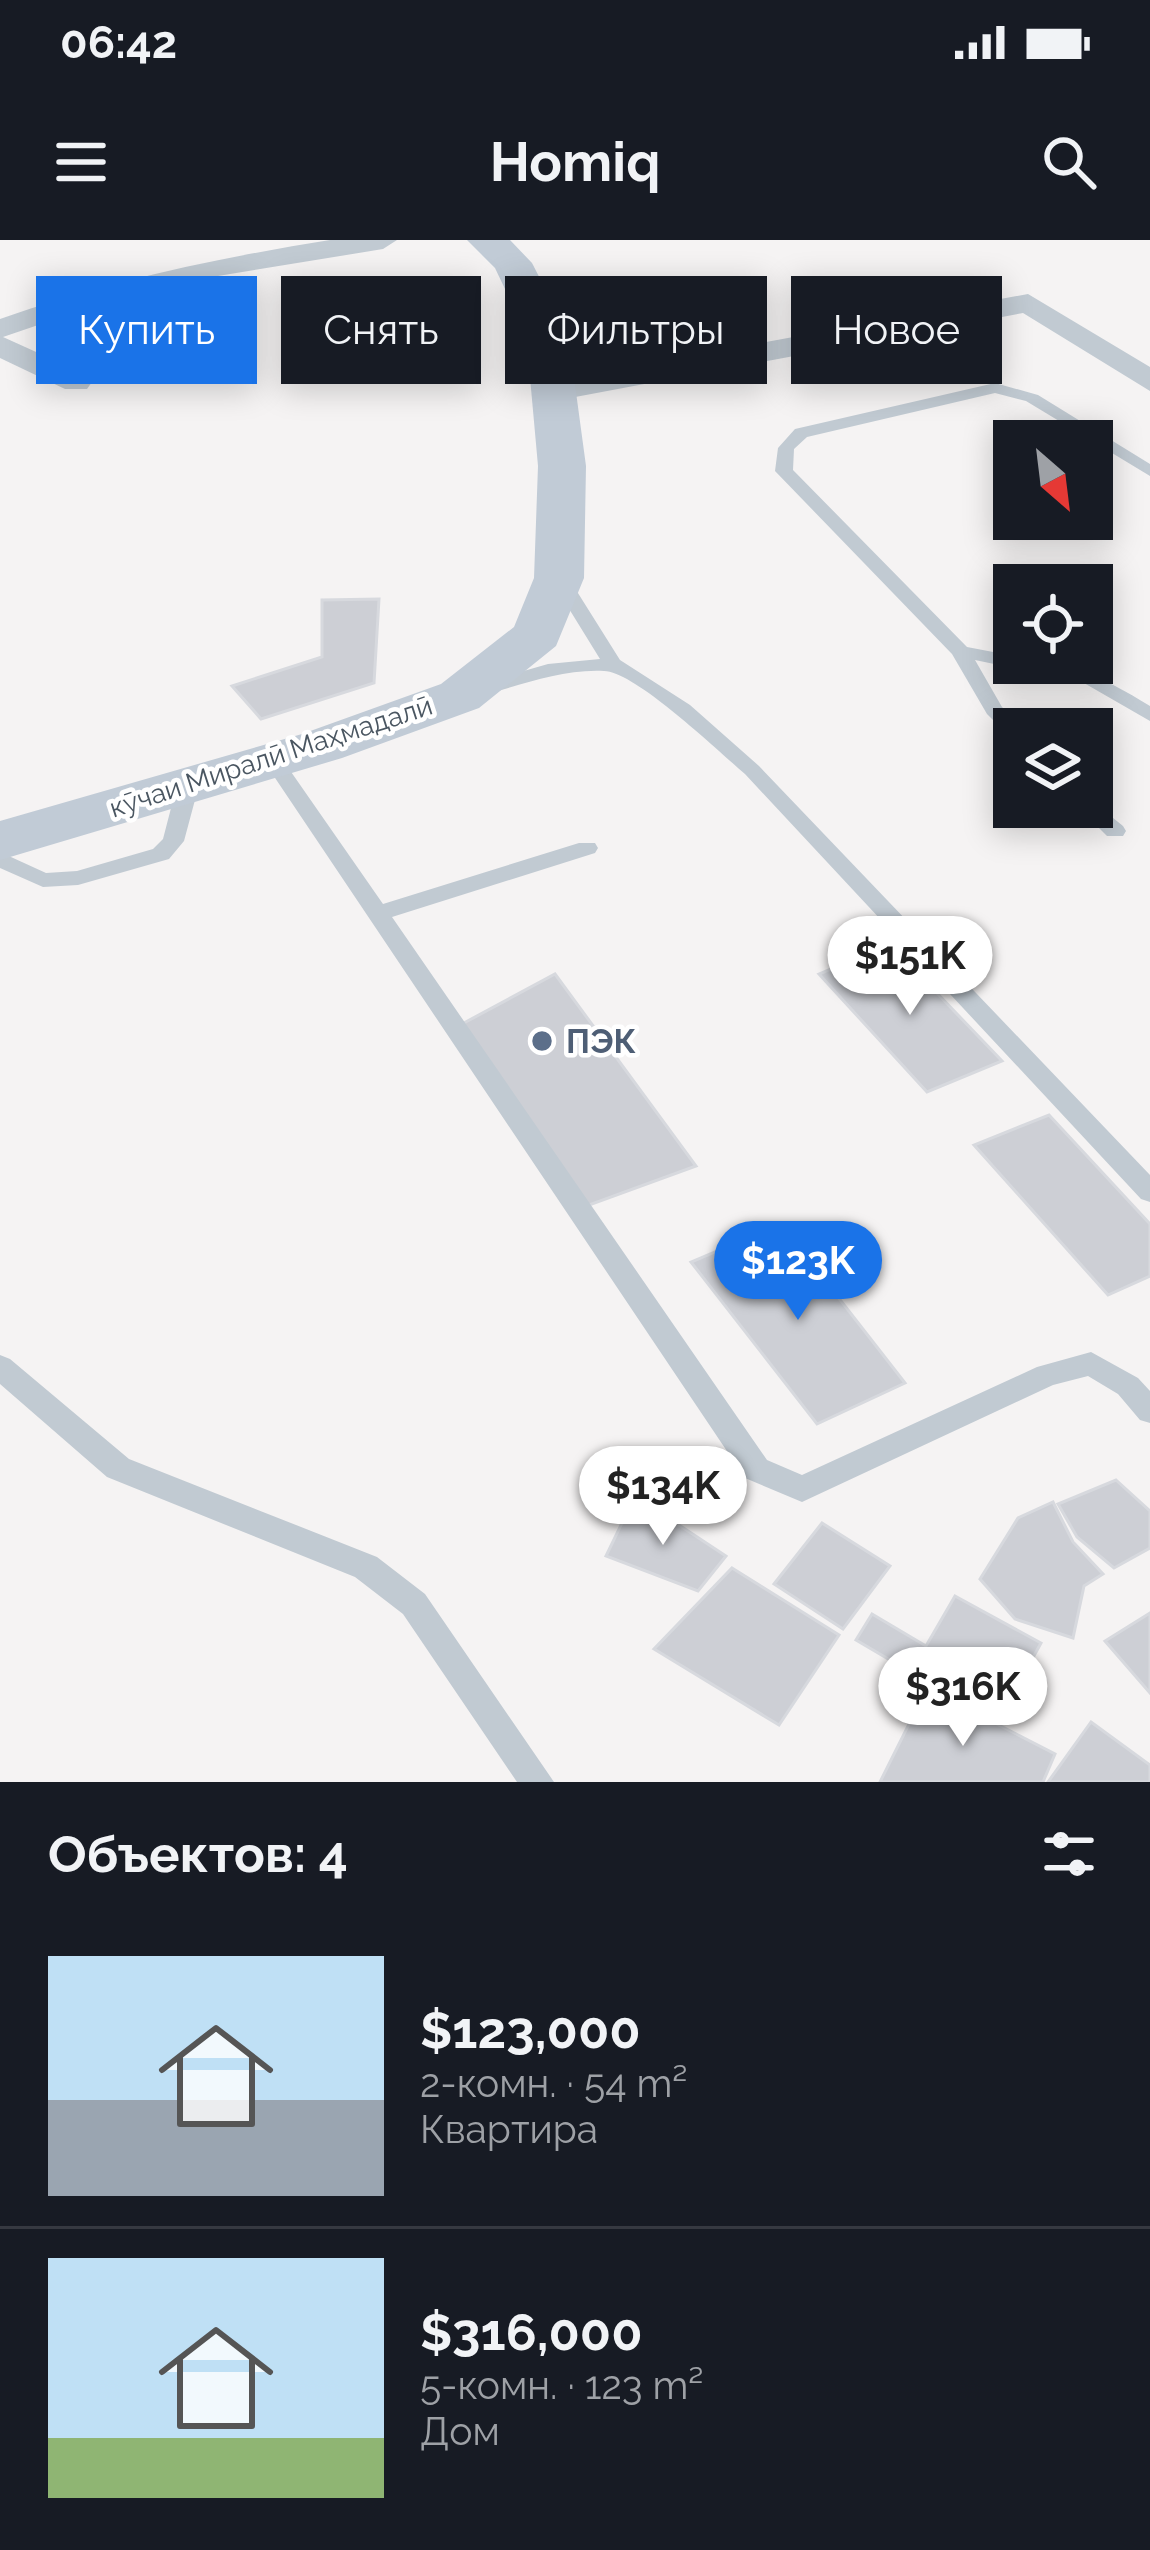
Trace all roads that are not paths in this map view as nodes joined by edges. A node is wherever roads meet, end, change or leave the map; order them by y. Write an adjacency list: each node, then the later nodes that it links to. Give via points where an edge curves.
1 (383, 240): 3 (street, via 218,267)
2 (487, 240): 7 (street, кӯчаи Миралӣ Маҳмадалӣ, via 512,263 547,333)
3 (0, 329)
4 (0, 346): 5 (street)
5 (36, 363)
6 (1150, 381): 7 (street, via 1028,303)
7 (554, 391): 9 (street, кӯчаи Миралӣ Маҳмадалӣ)
8 (1150, 471): 10 (lane, via 1017,391 973,391 801,434 786,448 784,471)
9 (559, 578): 11 (lane); 12 (street, кӯчаи Миралӣ Маҳмадалӣ, via 537,635)
10 (960, 651): 13 (lane); 14 (lane, via 1090,679)
11 (613, 664): 12 (lane, via 548,670); 23 (lane, via 682,709 752,770)
12 (460, 696): 15 (street, кӯчаи Миралӣ Маҳмадалӣ)
13 (993, 708)
14 (1150, 715)
15 (273, 760): 16 (street, кӯчаи Миралӣ Маҳмадалӣ); 22 (lane)
16 (188, 785): 19 (street, кӯчаи Миралӣ Маҳмадалӣ); 21 (lane, via 173,841 161,854 43,880)
17 (1112, 828): 18 (lane)
18 (1115, 831)
19 (0, 841)
20 (586, 848): 22 (lane)
21 (0, 859)
22 (377, 914): 25 (lane, via 756,1469 802,1489 1047,1375 1090,1364 1128,1386)
23 (1150, 1192)
24 (0, 1367): 26 (lane, via 118,1468 366,1567 414,1604)
25 (1150, 1411)
26 (537, 1782)

